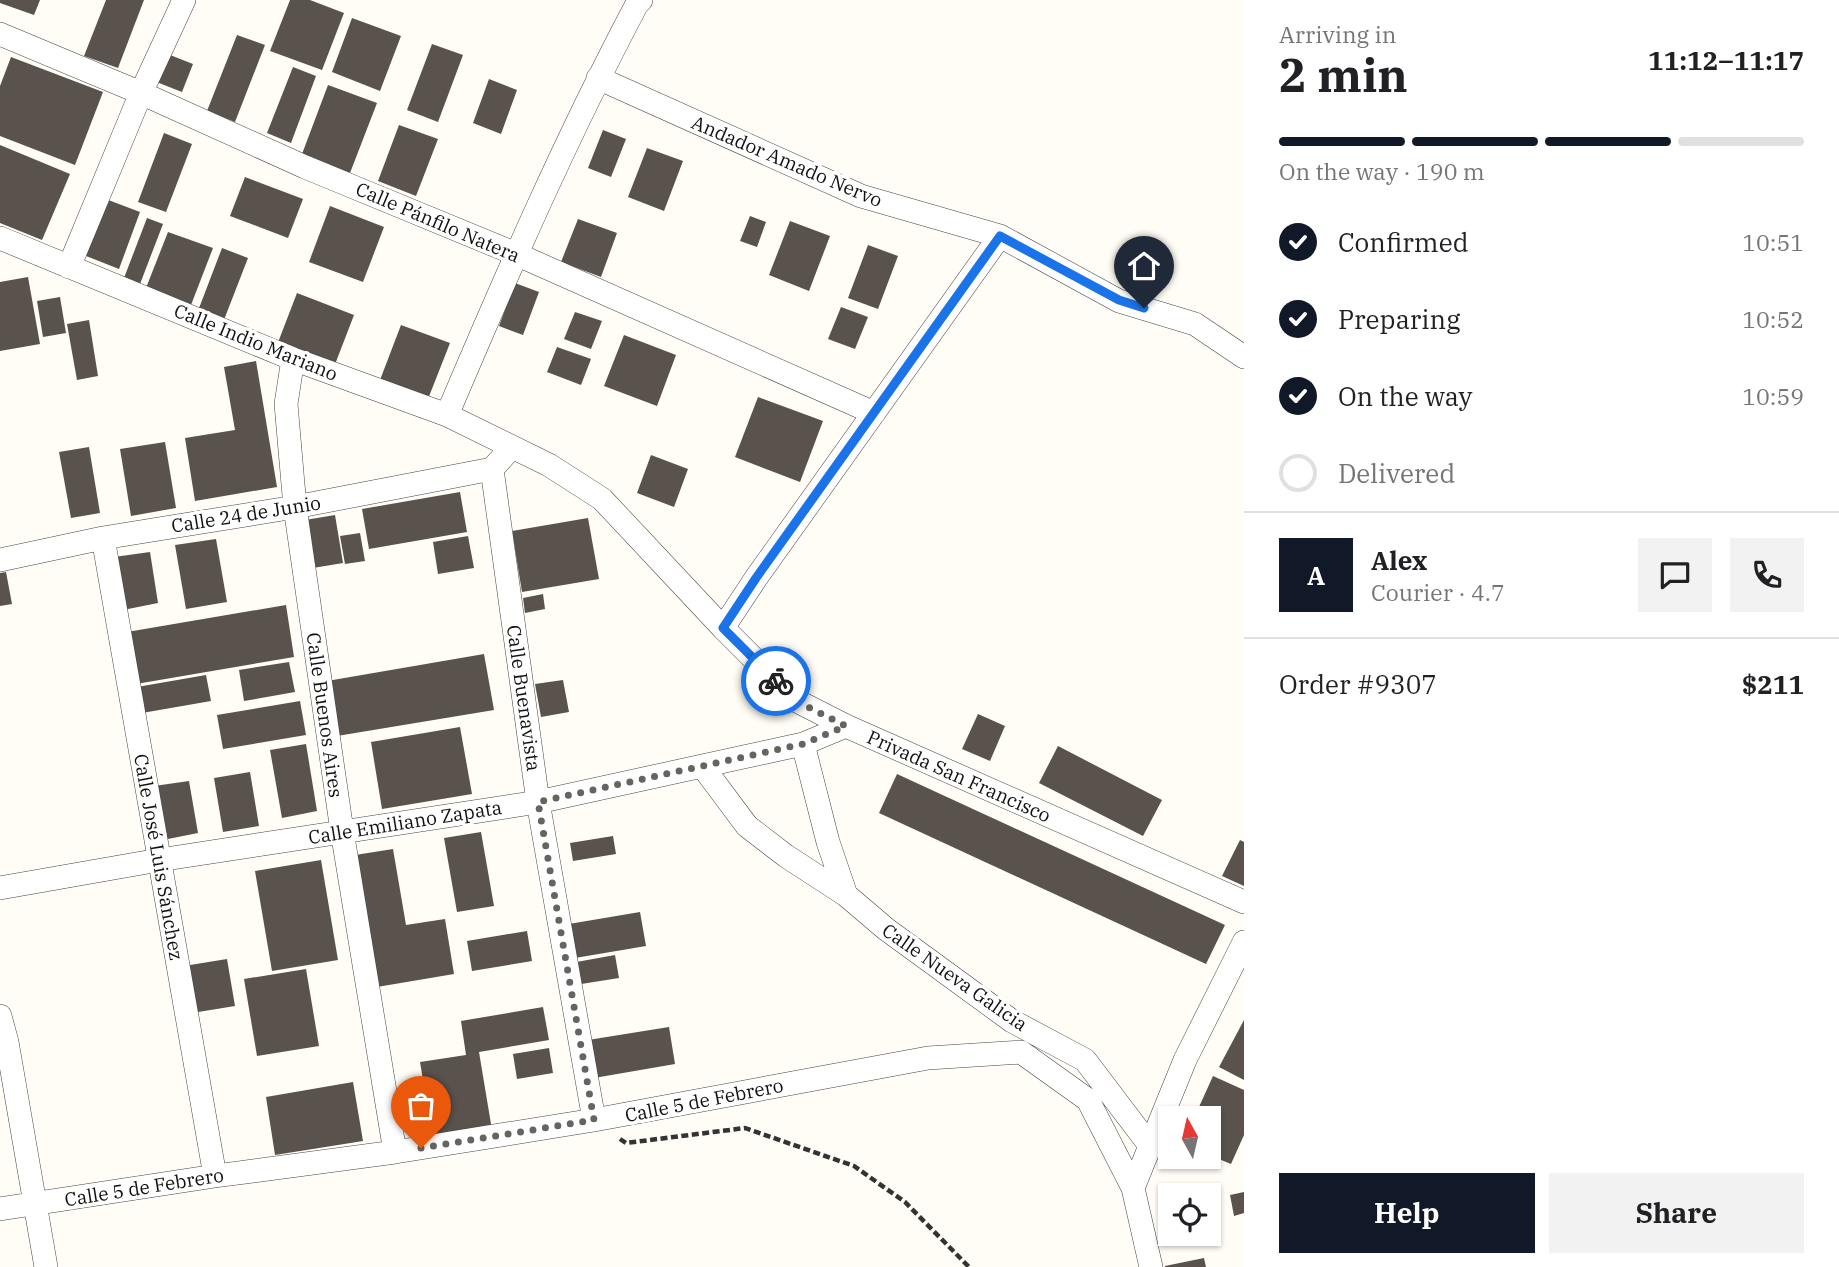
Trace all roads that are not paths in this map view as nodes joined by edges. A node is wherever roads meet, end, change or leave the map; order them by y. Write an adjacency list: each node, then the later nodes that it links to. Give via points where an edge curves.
1 (184, 0): 5 (street)
2 (641, 0): 4 (street)
3 (0, 34): 5 (street, Calle Pánfilo Natera)
4 (598, 78): 6 (street, Andador Amado Nervo, via 861,196); 8 (street)
5 (141, 93): 8 (street, Calle Pánfilo Natera); 9 (street)
6 (1000, 236): 10 (street, Andador Amado Nervo, via 1119,300 1195,324); 12 (street)
7 (0, 238): 9 (street, Calle Indio Mariano)
8 (516, 254): 12 (street, Calle Pánfilo Natera); 13 (street)
9 (69, 267): 11 (street, Calle Indio Mariano)
10 (1244, 357)
11 (293, 359): 13 (street, Calle Indio Mariano); 16 (street, Calle Buenos Aires, via 286,404)
12 (874, 413): 19 (street)
13 (447, 415): 14 (street, Calle Indio Mariano)
14 (511, 448): 15 (street); 19 (street, Privada San Francisco, via 602,499)
15 (492, 469): 16 (street, Calle 24 de Junio); 23 (street, Calle Buenavista)
16 (295, 507): 17 (street, Calle 24 de Junio); 24 (street, Calle Buenos Aires)
17 (103, 538): 18 (street, Calle 24 de Junio); 25 (street, Calle José Luis Sánchez)
18 (0, 560)
19 (723, 628): 20 (street, Privada San Francisco, via 794,700)
20 (846, 726): 21 (street, Calle Emiliano Zapata); 28 (street, Privada San Francisco)
21 (803, 744): 22 (street, Calle Emiliano Zapata); 27 (street)
22 (703, 767): 23 (street, Calle Emiliano Zapata); 27 (street, Calle Nueva Galicia, via 747,826)
23 (538, 802): 24 (street, Calle Emiliano Zapata); 32 (street, Calle Buenavista)
24 (342, 831): 25 (street, Calle Emiliano Zapata); 34 (street, Calle Buenos Aires)
25 (159, 860): 26 (street, Calle Emiliano Zapata); 35 (street, Calle José Luis Sánchez)
26 (0, 888)
27 (846, 895): 33 (street, Calle Nueva Galicia, via 1012,1021 1085,1060)
28 (1244, 902)
29 (1244, 942): 33 (street, via 1185,1060)
30 (0, 1016): 31 (street)
31 (3, 1043): 37 (street)
32 (594, 1120): 34 (street, Calle 5 de Febrero); 36 (street, Calle 5 de Febrero, via 928,1058 1021,1052 1087,1100)
33 (1151, 1147): 36 (street)
34 (395, 1152): 35 (street, Calle 5 de Febrero)
35 (215, 1176): 37 (street, Calle 5 de Febrero)
36 (1132, 1188): 40 (street, Calle 5 de Febrero)
37 (36, 1203): 38 (street, Calle 5 de Febrero); 39 (street)
38 (0, 1209)
39 (46, 1267)
40 (1151, 1267)

